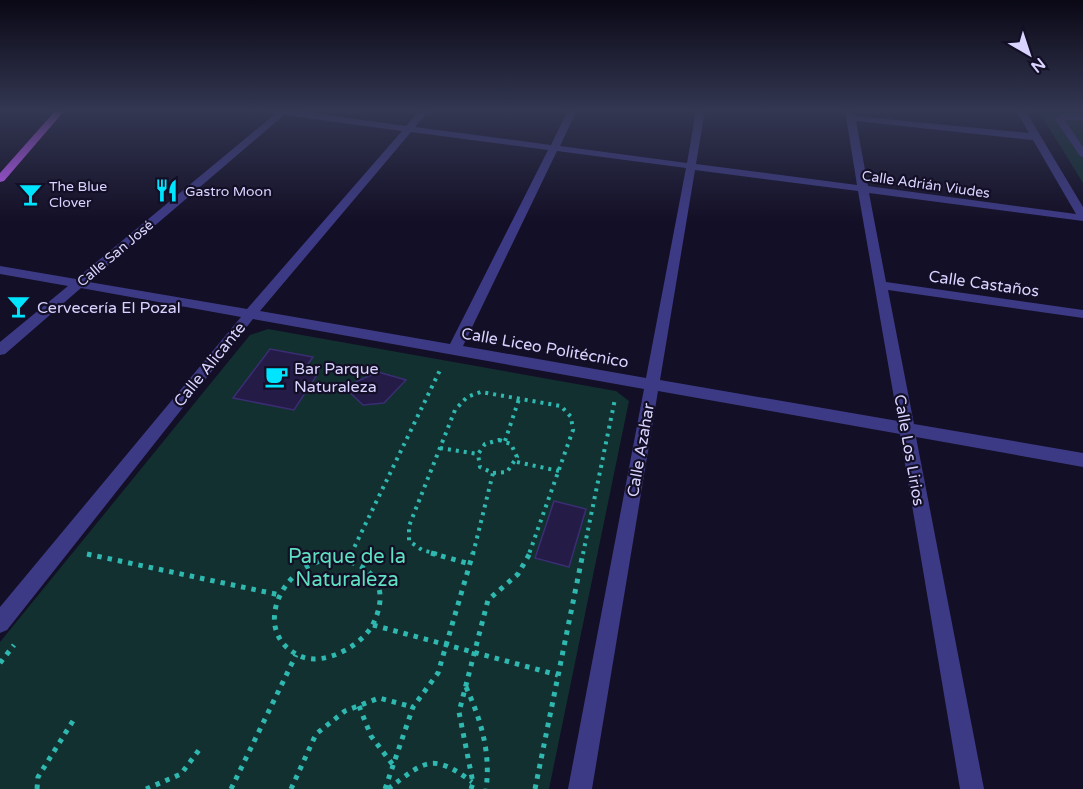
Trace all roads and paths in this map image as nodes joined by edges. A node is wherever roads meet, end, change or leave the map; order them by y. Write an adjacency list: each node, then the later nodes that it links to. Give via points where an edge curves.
1 (28, 147): 10 (main road)
2 (242, 147): 14 (street, Calle San José)
3 (394, 147): 16 (street, Calle Alicante)
4 (545, 147): 8 (street, Calle Adrián Viudes)
5 (694, 147): 9 (street, Calle Azahar)
6 (856, 147): 11 (street, Calle Los Lirios)
7 (1042, 147): 12 (street)
8 (554, 148): 9 (street, Calle Adrián Viudes); 19 (street)
9 (691, 166): 11 (street, Calle Adrián Viudes); 23 (street, Calle Azahar)
10 (0, 179)
11 (863, 189): 12 (street, Calle Adrián Viudes); 15 (street, Calle Los Lirios)
12 (1083, 217)
13 (0, 270): 14 (street, Calle Liceo Politécnico)
14 (77, 284): 16 (street, Calle Liceo Politécnico); 18 (street, Calle San José)
15 (880, 285): 17 (street, Calle Castaños); 26 (street, Calle Los Lirios)
16 (250, 314): 19 (street, Calle Liceo Politécnico); 40 (street, Calle Alicante)
17 (1083, 314)
18 (0, 350)
19 (454, 350): 23 (street, Calle Liceo Politécnico)
20 (430, 365): 21 (path)
21 (441, 367): 22 (path); 36 (path)
22 (453, 369)
23 (652, 384): 26 (street, Calle Liceo Politécnico); 62 (street, Calle Azahar)
24 (604, 397): 47 (path, via 615,399)
25 (519, 399): 27 (path); 28 (path, via 481,392 467,397 455,410); 32 (path, via 561,406 571,417 573,430)
26 (906, 429): 30 (street, Calle Liceo Politécnico); 63 (street, Calle Los Lirios)
27 (506, 441): 29 (path, via 485,444); 31 (path, via 516,449)
28 (440, 448): 29 (path); 38 (path, via 409,526 410,541 422,550)
29 (478, 454): 33 (path, via 480,467)
30 (1083, 460)
31 (517, 462): 32 (path); 33 (path, via 507,472)
32 (559, 471): 44 (path, via 528,558 518,574 488,600)
33 (493, 473): 38 (path)
34 (94, 545): 35 (path)
35 (86, 554): 37 (path); 39 (path)
36 (349, 559): 39 (path, via 330,558 313,564 285,585); 41 (path, via 373,575 379,590)
37 (79, 563)
38 (470, 564): 43 (path)
39 (280, 595): 45 (path, via 273,614 274,632 283,647)
40 (0, 623)
41 (373, 625): 43 (path); 45 (path, via 339,654 320,659)
42 (22, 636): 46 (path)
43 (446, 645): 44 (path); 50 (path, via 438,673)
44 (474, 652): 47 (path); 48 (path)
45 (296, 654): 57 (path)
46 (0, 663)
47 (558, 675): 61 (path)
48 (465, 687): 54 (path, via 459,712); 60 (path, via 489,757)
49 (359, 706): 50 (path, via 379,698); 53 (path, via 371,736); 58 (path, via 345,711 316,734)
50 (414, 707): 53 (path)
51 (76, 716): 55 (path, via 38,777)
52 (199, 750): 56 (path, via 181,774)
53 (393, 766): 59 (path)
54 (472, 786): 59 (path, via 455,768 440,763 421,764)
55 (37, 789)
56 (146, 789)
57 (231, 789)
58 (291, 789)
59 (386, 789)
60 (486, 789)
61 (535, 789)
62 (580, 789)
63 (972, 789)

